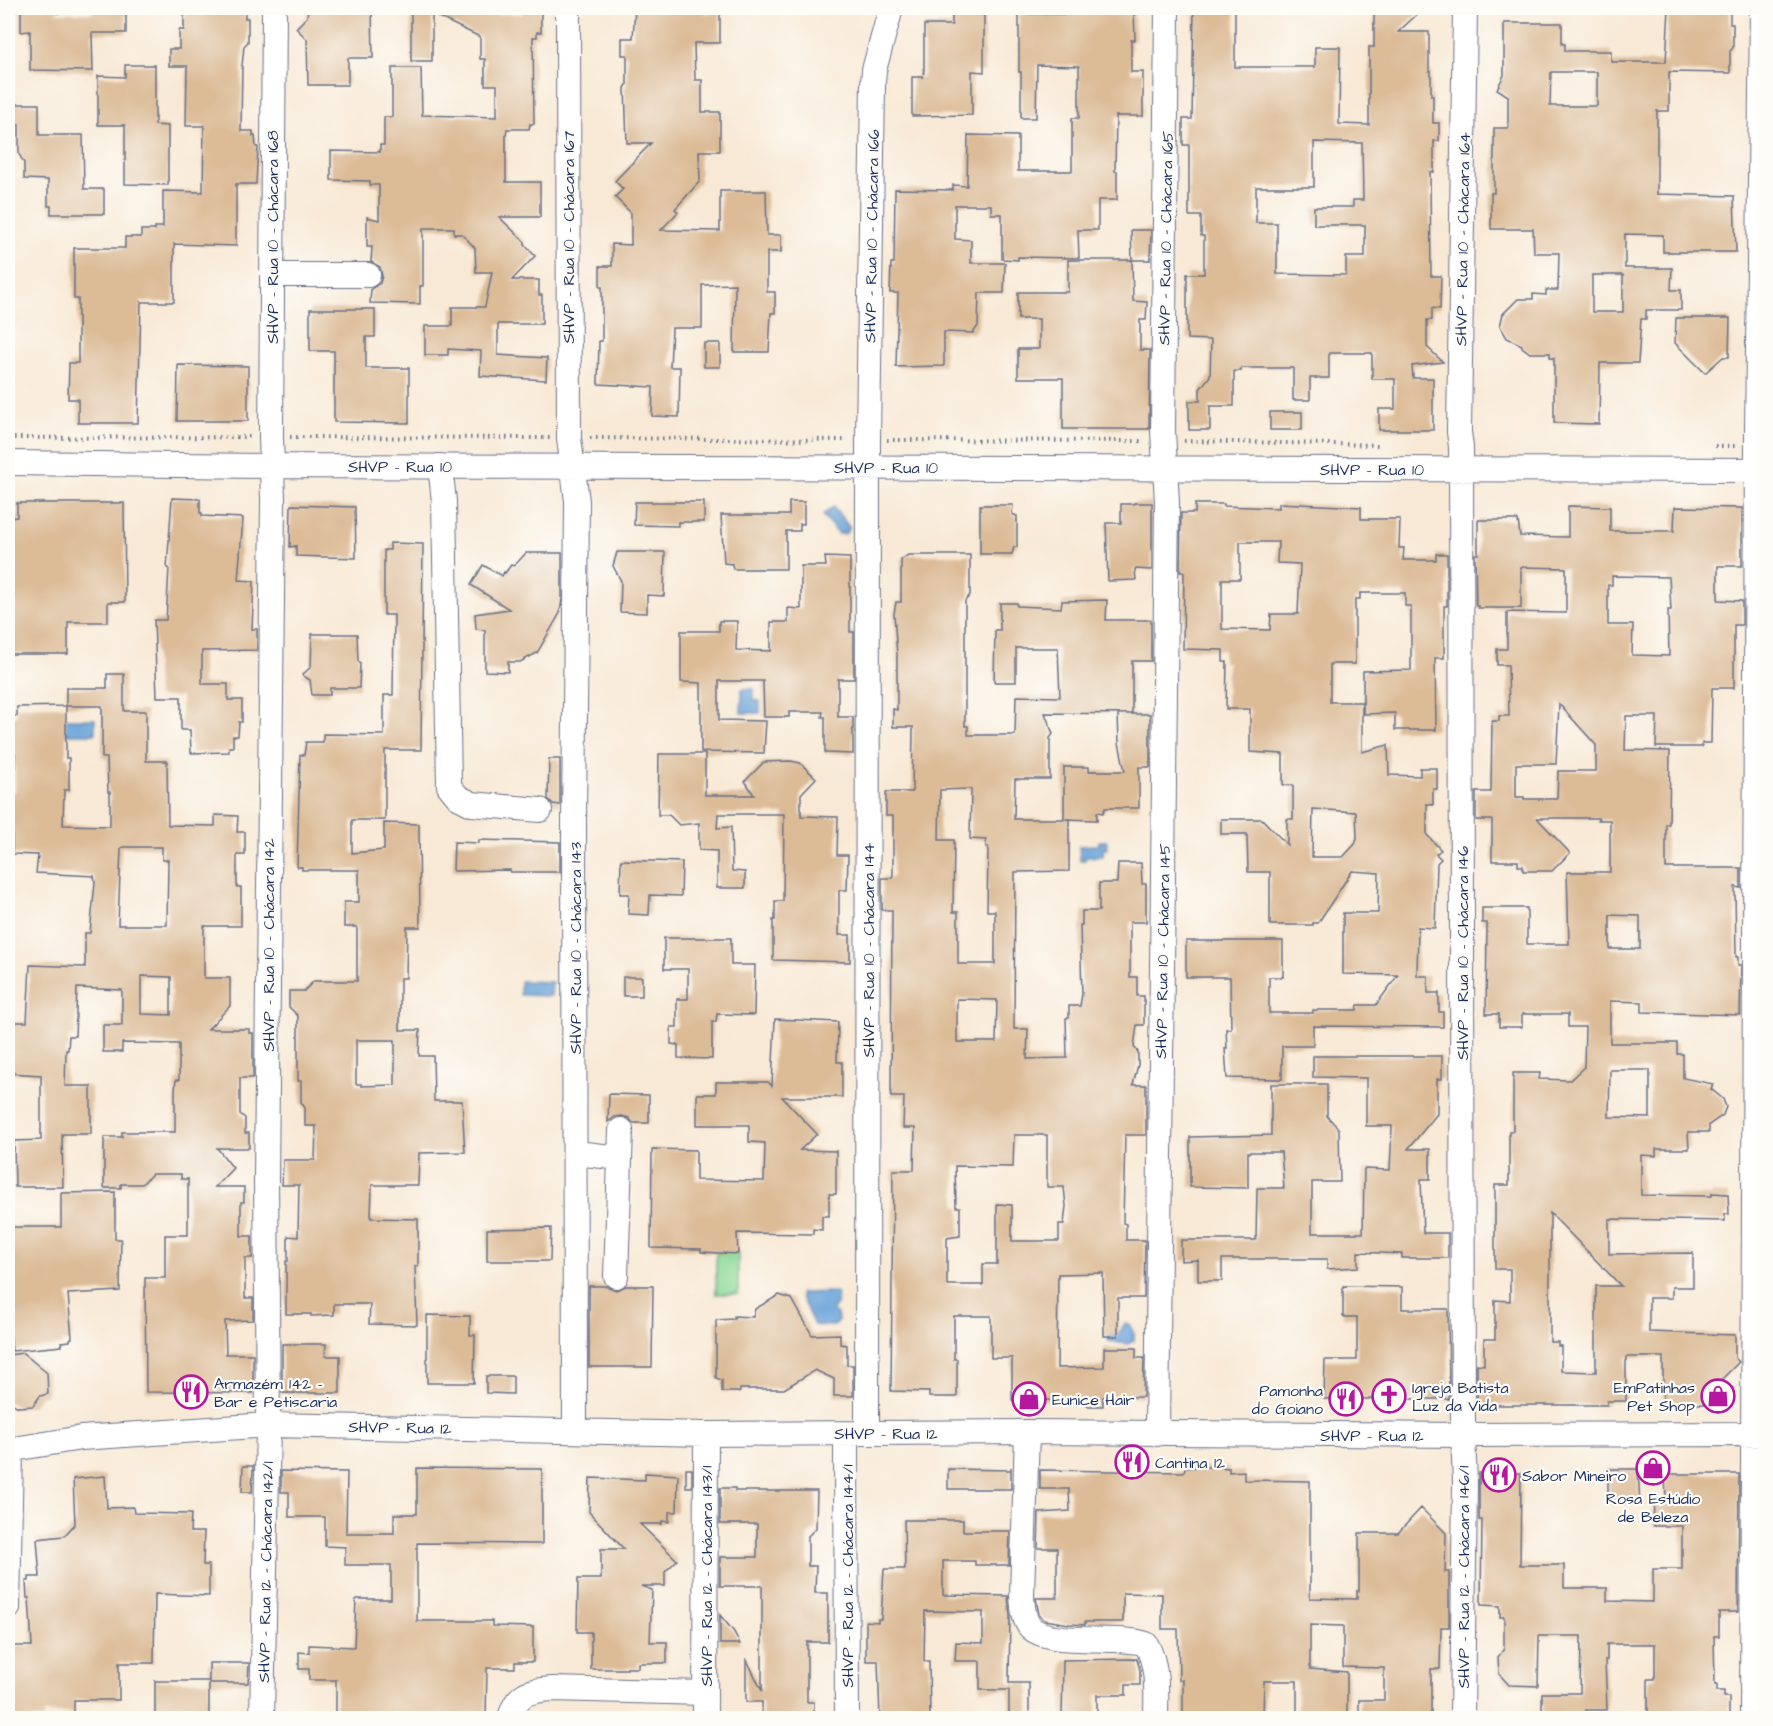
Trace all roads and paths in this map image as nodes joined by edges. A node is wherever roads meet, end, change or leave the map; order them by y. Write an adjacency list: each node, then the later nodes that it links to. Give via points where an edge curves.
1 (274, 8): 7 (street, SHVP - Rua 10 - Chácara 168)
2 (568, 8): 10 (street, SHVP - Rua 10 - Chácara 167, via 569,438)
3 (891, 8): 13 (street, SHVP - Rua 10 - Chácara 166, via 873,83)
4 (1167, 8): 14 (street, SHVP - Rua 10 - Chácara 165, via 1163,431)
5 (1465, 8): 15 (street, SHVP - Rua 10 - Chácara 164)
6 (1762, 8): 16 (street)
7 (272, 275): 8 (street); 11 (street, SHVP - Rua 10 - Chácara 168)
8 (368, 275)
9 (8, 463): 11 (street, SHVP - Rua 10)
10 (573, 465): 12 (street, SHVP - Rua 10); 13 (street, SHVP - Rua 10); 19 (street, SHVP - Rua 10 - Chácara 143, via 578,501 574,809)
11 (273, 466): 12 (street, SHVP - Rua 10); 22 (street, SHVP - Rua 10 - Chácara 142, via 266,1167)
12 (440, 466): 17 (street, via 444,501 449,786 458,797 472,804)
13 (868, 467): 14 (street, SHVP - Rua 10); 25 (street, SHVP - Rua 10 - Chácara 144)
14 (1166, 468): 15 (street, SHVP - Rua 10); 27 (street, SHVP - Rua 10 - Chácara 145)
15 (1461, 470): 16 (street, SHVP - Rua 10); 29 (street, SHVP - Rua 10 - Chácara 146)
16 (1762, 470): 28 (street)
17 (540, 810)
18 (621, 1130): 20 (street)
19 (576, 1153): 20 (street); 23 (street, SHVP - Rua 10 - Chácara 143)
20 (620, 1158): 21 (street)
21 (616, 1276)
22 (268, 1425): 23 (street, SHVP - Rua 12); 30 (street, SHVP - Rua 12, via 92,1437); 33 (street, SHVP - Rua 12 - Chácara 142/1)
23 (575, 1431): 26 (street, SHVP - Rua 12)
24 (1027, 1432): 25 (street, SHVP - Rua 12); 27 (street, SHVP - Rua 12); 37 (street, via 1024,1615 1039,1634 1146,1644 1156,1680)
25 (857, 1433): 26 (street, SHVP - Rua 12); 36 (street, SHVP - Rua 12 - Chácara 144/1)
26 (706, 1434): 32 (street, SHVP - Rua 12 - Chácara 143/1)
27 (1157, 1434): 29 (street, SHVP - Rua 12)
28 (1760, 1434): 29 (street, SHVP - Rua 12); 39 (street)
29 (1463, 1436): 38 (street, SHVP - Rua 12 - Chácara 146/1)
30 (9, 1449): 31 (street)
31 (8, 1608)
32 (705, 1693): 34 (street, via 532,1690 519,1697); 35 (street, SHVP - Rua 12 - Chácara 143/1)
33 (262, 1719)
34 (510, 1719)
35 (705, 1719)
36 (847, 1719)
37 (1156, 1719)
38 (1462, 1719)
39 (1752, 1719)

